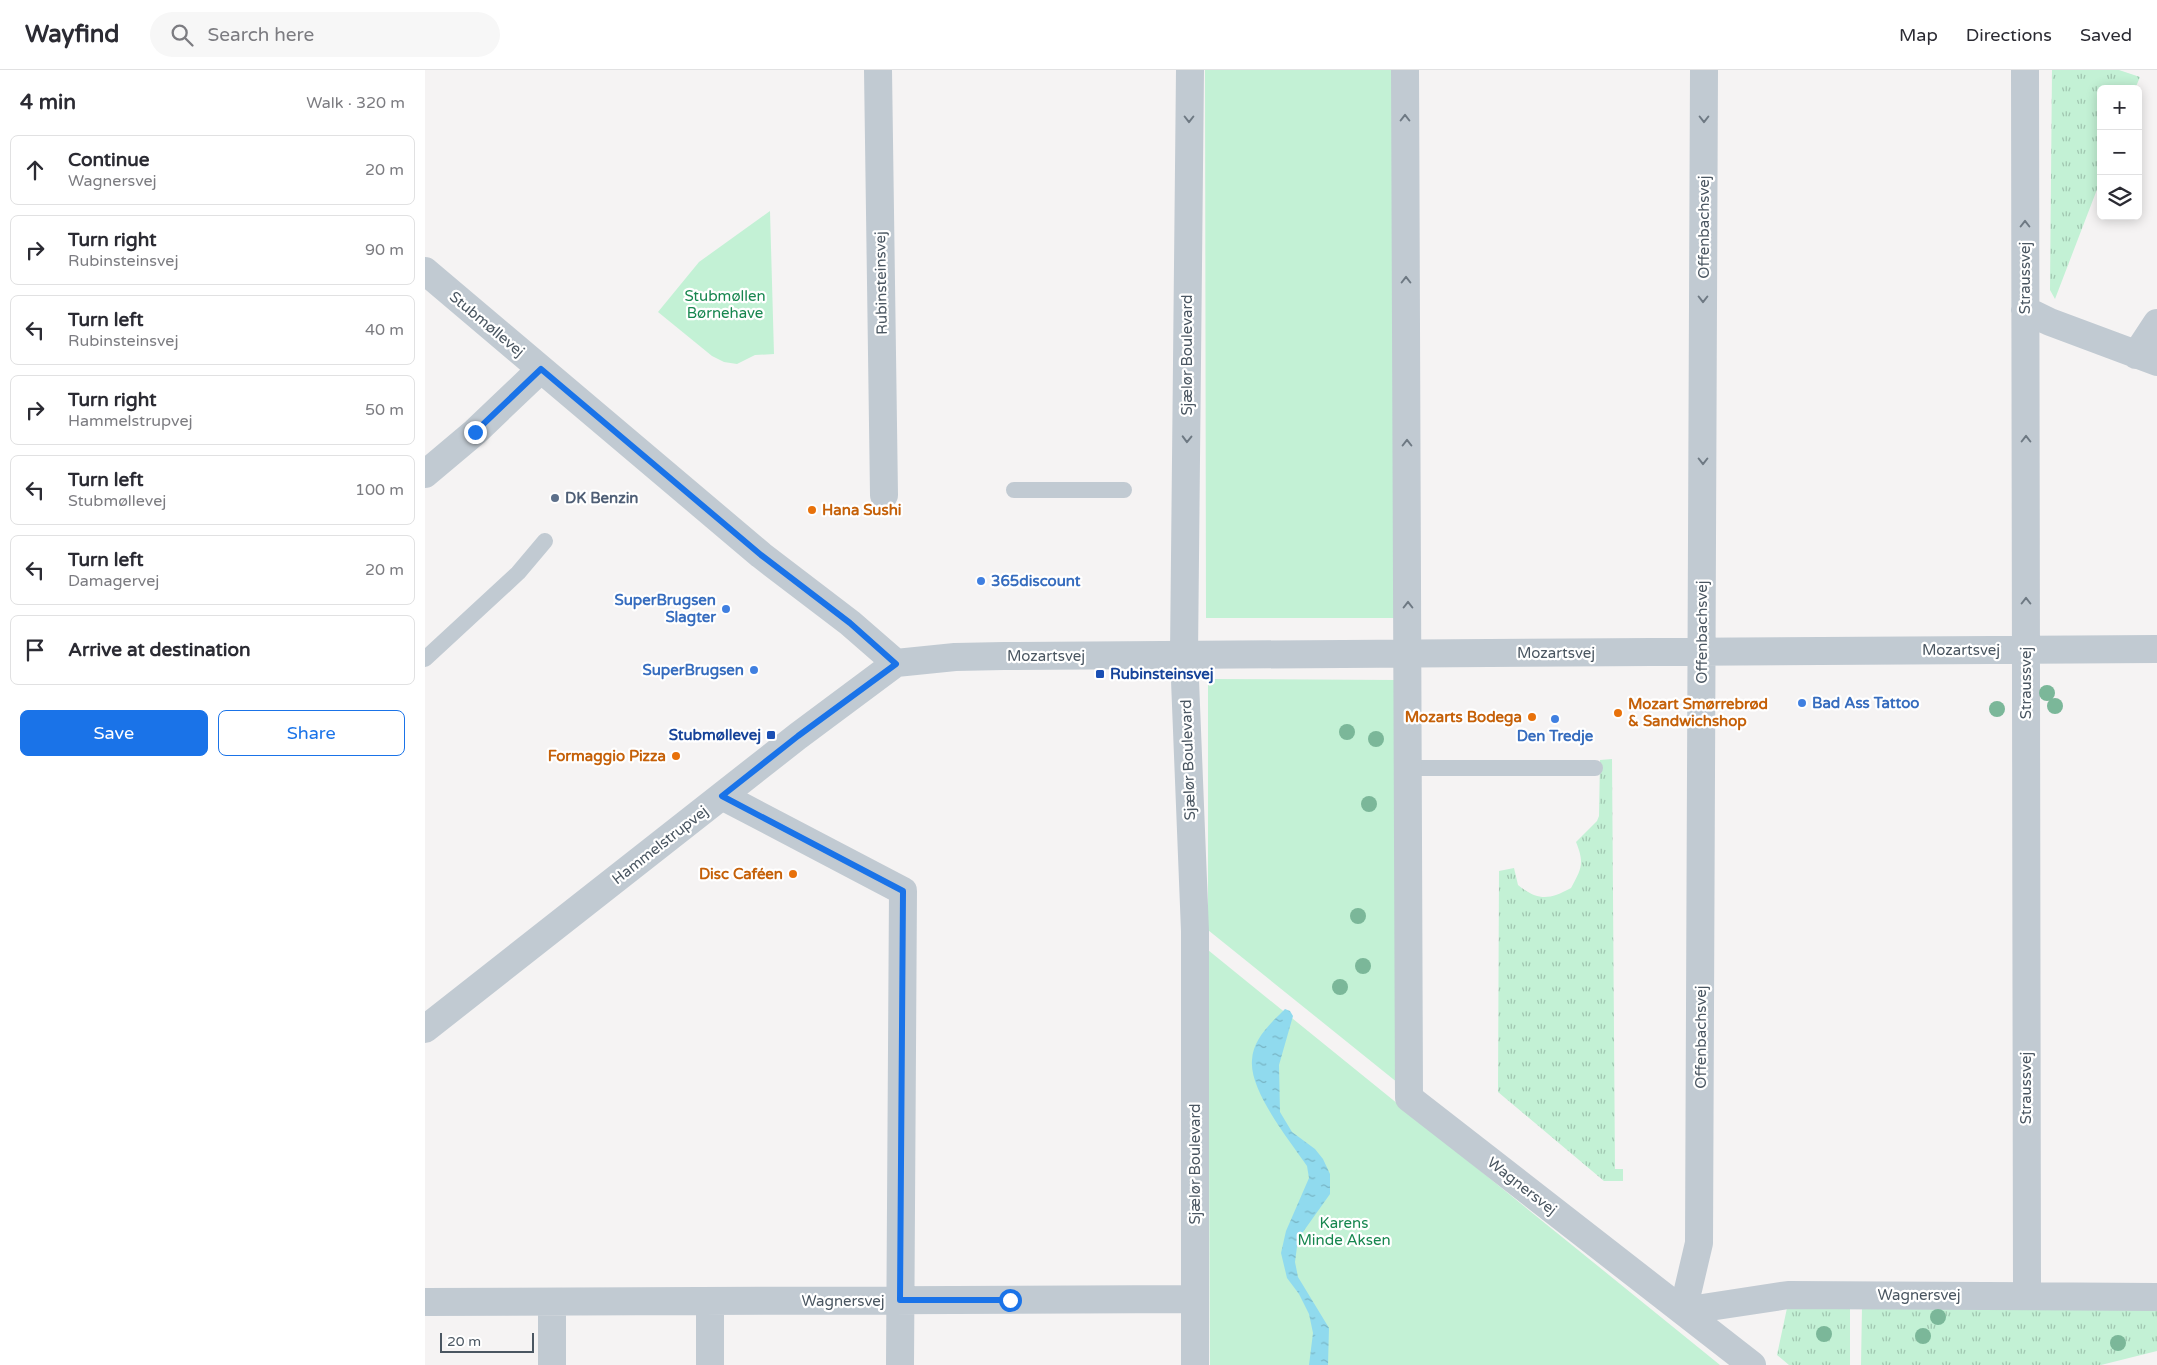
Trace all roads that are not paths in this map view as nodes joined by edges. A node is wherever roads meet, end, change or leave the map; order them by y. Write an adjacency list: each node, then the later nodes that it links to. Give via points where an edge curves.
1 (878, 70): 14 (street, Rubinsteinsvej)
2 (1190, 70): 20 (street, Sjælør Boulevard, one-way to 20, via 1181,491)
3 (1405, 70): 19 (street, one-way to 3)
4 (1704, 70): 18 (street, Offenbachsvej, one-way to 18)
5 (2025, 70): 7 (street, Straussvej, one-way to 5)
6 (425, 271): 10 (street, Stubmøllevej)
7 (2025, 310): 9 (street); 17 (street, Straussvej, one-way to 7)
8 (2157, 323): 9 (street)
9 (2147, 358)
10 (541, 369): 11 (street); 23 (street, Stubmøllevej)
11 (425, 474)
12 (1014, 490): 13 (lane)
13 (1124, 490)
14 (884, 495)
15 (545, 541): 22 (lane, via 518,573)
16 (2157, 649): 17 (street, Mozartsvej)
17 (2026, 650): 18 (street, Mozartsvej); 28 (street, Straussvej)
18 (1702, 652): 19 (street, Mozartsvej); 35 (street, Offenbachsvej, via 1699,1243)
19 (1408, 654): 20 (street, Mozartsvej); 24 (street)
20 (1185, 655): 21 (street, Mozartsvej); 30 (street, Sjælør Boulevard, via 1195,931)
21 (955, 657): 23 (street, Hammelstrupvej)
22 (425, 659)
23 (896, 664): 26 (street, Hammelstrupvej)
24 (1408, 768): 25 (lane); 35 (street, Wagnersvej, via 1409,1098)
25 (1595, 768)
26 (722, 796): 27 (street, Hammelstrupvej); 31 (street, via 903,891)
27 (425, 1028)
28 (2027, 1296): 29 (street, Wagnersvej); 35 (street, Wagnersvej, via 1788,1295)
29 (2157, 1296)
30 (1195, 1299): 31 (street, Wagnersvej); 39 (street)
31 (900, 1300): 32 (street, Wagnersvej); 38 (street)
32 (710, 1301): 34 (street, Wagnersvej); 37 (street)
33 (425, 1302): 34 (street, Wagnersvej)
34 (552, 1302): 36 (street)
35 (1683, 1311): 40 (street, Wagnersvej)
36 (552, 1365)
37 (710, 1365)
38 (900, 1365)
39 (1195, 1365)
40 (1752, 1365)

